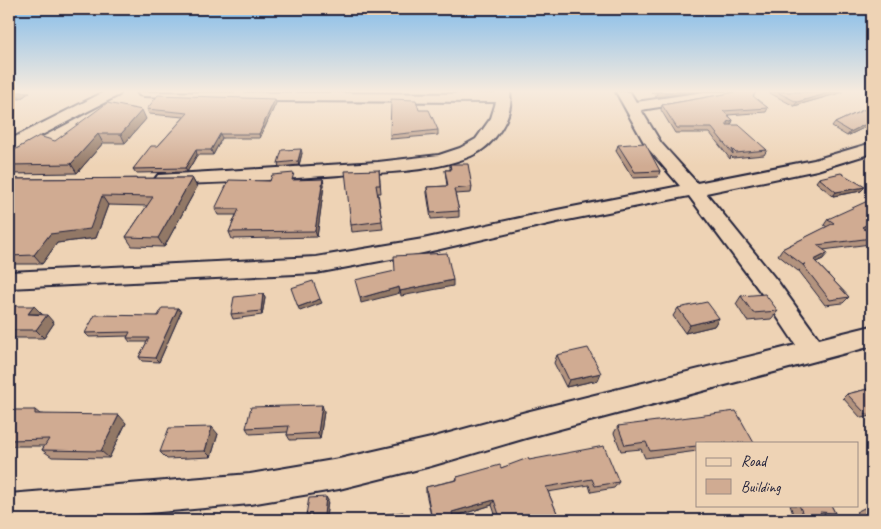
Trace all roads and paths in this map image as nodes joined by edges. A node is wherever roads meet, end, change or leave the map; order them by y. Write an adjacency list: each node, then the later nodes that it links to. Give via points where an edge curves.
1 (66, 117): 4 (street)
2 (500, 117): 6 (street, via 489,134 468,152 444,159 217,179)
3 (638, 117): 7 (street, via 654,146)
4 (9, 146)
5 (872, 148): 7 (street, via 817,165)
6 (147, 179)
7 (693, 189): 8 (street, via 423,246 316,265); 10 (street)
8 (9, 280)
9 (872, 336): 10 (street)
10 (814, 351): 11 (street, via 339,474 250,489)
11 (9, 510)

